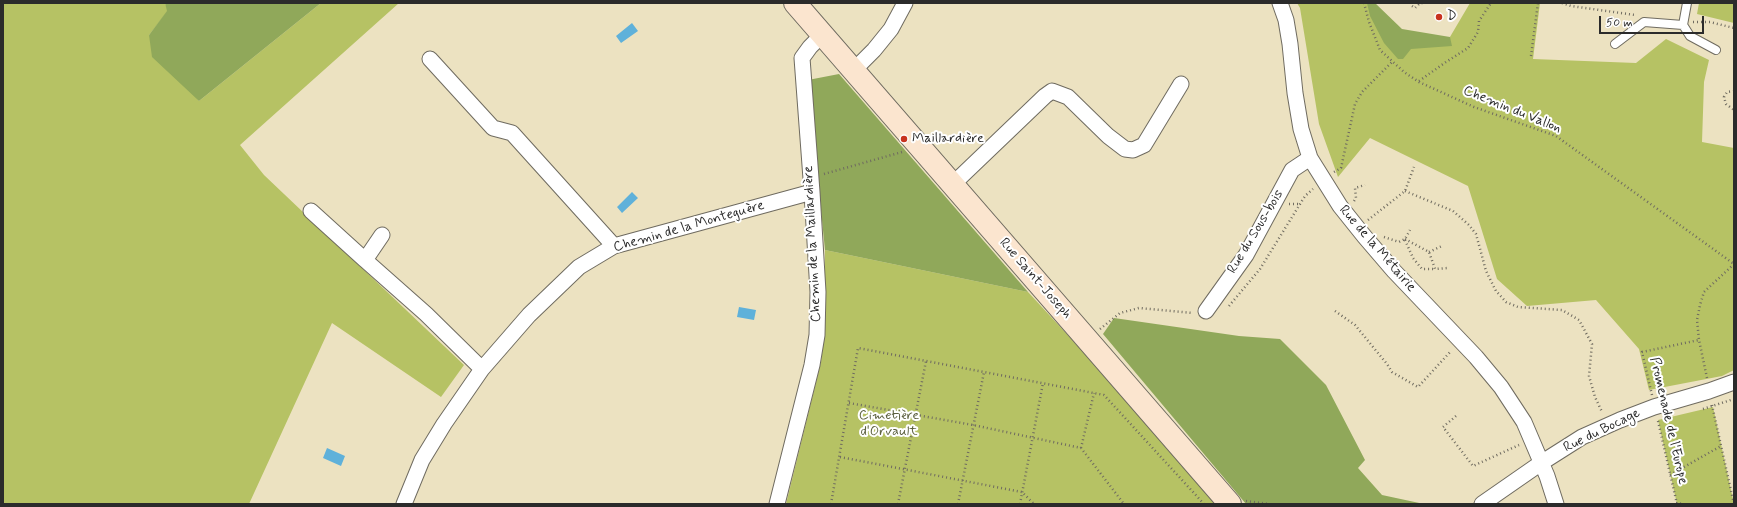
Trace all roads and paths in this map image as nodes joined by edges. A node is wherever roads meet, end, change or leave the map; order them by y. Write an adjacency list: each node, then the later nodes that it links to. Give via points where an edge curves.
1 (795, 3): 12 (main road, Rue Saint-Joseph)
2 (905, 3): 17 (street, via 891,29 874,50)
3 (1280, 3): 23 (street, Rue de la Métairie, via 1286,20 1301,128)
4 (1364, 3): 18 (path, Chemin du Vallon, via 1380,50)
5 (1421, 3): 9 (path); 10 (path, via 1415,8)
6 (1491, 3): 18 (path, via 1479,21 1478,32 1468,48)
7 (1538, 3): 15 (path)
8 (1687, 3): 11 (lane)
9 (1425, 5)
10 (1412, 6)
11 (1683, 25): 13 (lane, via 1644,22); 14 (lane, via 1690,36)
12 (822, 35): 17 (main road, Rue Saint-Joseph); 25 (street, Chemin de la Maillardière, via 802,58)
13 (1615, 44)
14 (1716, 50)
15 (1531, 56)
16 (430, 59): 36 (street, via 493,128 512,133)
17 (845, 62): 26 (main road, Rue Saint-Joseph)
18 (1419, 82): 40 (path, Chemin du Vallon, via 1474,107 1556,136)
19 (1181, 84): 26 (street, via 1144,145 1133,150 1125,148 1108,136 1068,96 1052,91)
20 (1734, 90): 21 (path, via 1727,92 1724,97 1726,104)
21 (1734, 110)
22 (909, 150): 25 (path)
23 (1310, 158): 45 (street, Rue du Sous-bois, via 1292,170 1246,255); 48 (street, Rue de la Métairie, via 1340,206 1364,236)
24 (1414, 167): 28 (path)
25 (811, 185): 36 (street, Chemin de la Monteguère); 80 (street, Chemin de la Maillardière, via 818,292 817,335)
26 (952, 185): 88 (main road, Rue Saint-Joseph)
27 (1365, 185): 29 (path, via 1355,188)
28 (1405, 191): 31 (path); 60 (path, via 1453,212 1469,224 1476,234 1486,271 1496,291 1506,302 1518,307 1562,310 1579,320 1592,344 1590,376)
29 (1354, 202)
30 (311, 211): 39 (street)
31 (1367, 220)
32 (1410, 230): 35 (path)
33 (382, 235): 39 (street)
34 (1379, 236): 35 (path, via 1399,242)
35 (1405, 239): 38 (path); 42 (path, via 1413,258)
36 (614, 246): 50 (street, Chemin de la Monteguère, via 579,267 529,315)
37 (1442, 246): 38 (path)
38 (1429, 252): 43 (path)
39 (365, 260): 50 (street, via 426,314)
40 (1734, 264): 47 (path, via 1704,292 1697,320)
41 (1448, 268): 43 (path)
42 (1422, 269): 43 (path); 44 (path)
43 (1435, 270)
44 (1418, 274)
45 (1206, 311)
46 (1335, 312): 48 (path, via 1354,325 1392,372 1418,387)
47 (1698, 340): 54 (path); 61 (path, Promenade de l'Europe, via 1642,352)
48 (1461, 341): 72 (street, Rue de la Métairie, via 1501,387 1524,422)
49 (926, 361): 51 (path); 57 (path, via 858,348); 62 (path)
50 (482, 369): 79 (street, Chemin de la Monteguère, via 422,460)
51 (984, 372): 53 (path); 66 (path)
52 (1734, 382): 54 (street, Rue du Bocage)
53 (1043, 383): 55 (path); 67 (path)
54 (1709, 391): 58 (path); 61 (street, Rue du Bocage)
55 (1094, 393): 70 (path); 77 (path, via 1104,395)
56 (1734, 399): 58 (path)
57 (849, 403): 62 (path); 71 (path)
58 (1713, 407): 59 (path); 69 (path)
59 (1699, 410)
60 (1602, 412)
61 (1656, 413): 64 (path); 65 (path); 72 (street, Rue du Bocage, via 1620,420 1582,437); 74 (path, Promenade de l'Europe)
62 (915, 415): 66 (path); 73 (path)
63 (1456, 416): 68 (path, via 1443,427 1473,466)
64 (1664, 418)
65 (1651, 422)
66 (973, 425): 67 (path); 75 (path)
67 (1033, 438): 70 (path); 76 (path)
68 (1522, 444)
69 (1721, 446): 74 (path); 92 (path)
70 (1081, 448): 86 (path)
71 (840, 457): 73 (path); 81 (path)
72 (1541, 463): 89 (street, Rue du Bocage); 90 (street, Rue de la Métairie)
73 (905, 469): 75 (path); 82 (path)
74 (1670, 475): 78 (path, Promenade de l'Europe)
75 (963, 480): 76 (path); 83 (path)
76 (1022, 492): 84 (path); 85 (path)
77 (1203, 503): 87 (path)
78 (1676, 503): 91 (path)
79 (404, 504)
80 (778, 504)
81 (831, 504)
82 (898, 504)
83 (958, 504)
84 (1020, 504)
85 (1034, 504)
86 (1124, 504)
87 (1198, 504)
88 (1230, 504)
89 (1482, 504)
90 (1556, 504)
91 (1683, 504)
92 (1734, 504)

